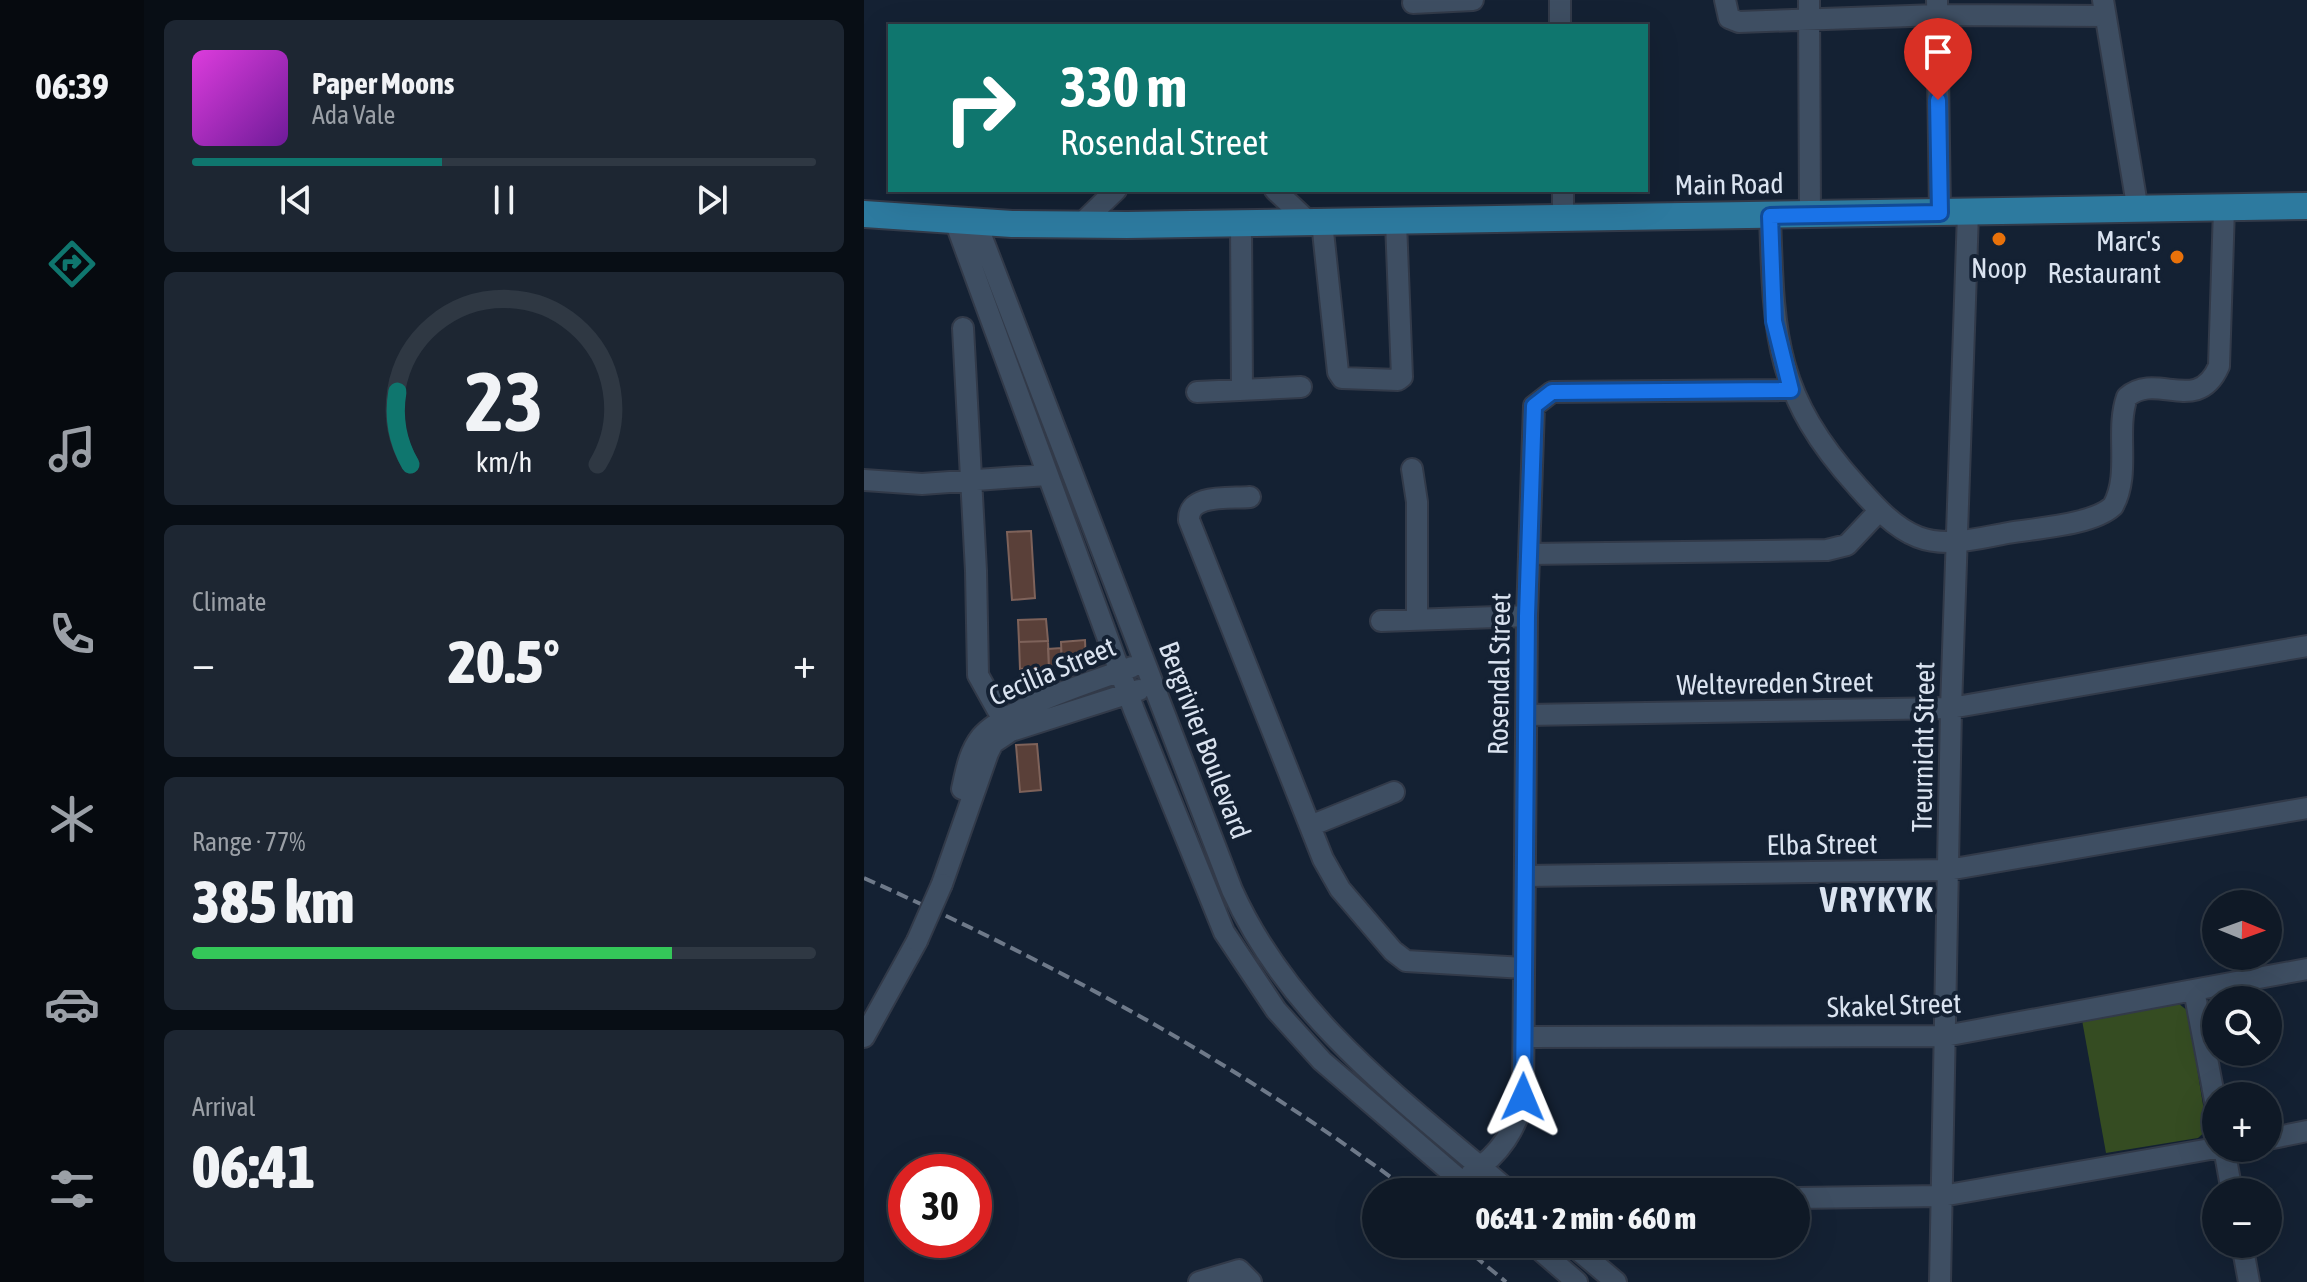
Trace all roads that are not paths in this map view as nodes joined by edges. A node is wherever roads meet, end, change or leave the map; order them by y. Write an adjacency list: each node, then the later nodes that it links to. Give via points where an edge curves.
1 (1473, 0): 4 (street)
2 (1560, 0): 8 (street)
3 (1725, 0): 7 (street, via 1735,22)
4 (1413, 3)
5 (1938, 8): 6 (street); 7 (street); 15 (street)
6 (2104, 8): 14 (street)
7 (1810, 10): 18 (street)
8 (1560, 24)
9 (1114, 192): 25 (street)
10 (1278, 192): 22 (street)
11 (1563, 192): 20 (street)
12 (2307, 206): 13 (main road, Main Road)
13 (2224, 208): 14 (main road, Main Road); 37 (street, via 2219,366 2214,378 2196,391 2142,389 2127,397 2120,488 2113,506 2089,518)
14 (2138, 211): 16 (main road, Main Road)
15 (1940, 213): 16 (main road, Main Road); 18 (main road, Main Road)
16 (1968, 213): 37 (street, Treurnicht Street)
17 (864, 214): 21 (main road, Main Road)
18 (1810, 215): 19 (main road, Main Road)
19 (1770, 216): 20 (main road, Main Road); 29 (street, via 1774,321)
20 (1563, 219): 23 (main road, Main Road)
21 (966, 222): 25 (main road, Main Road); 32 (street, Bergrivier Boulevard); 43 (street, Bergrivier Boulevard)
22 (1316, 222): 23 (main road, Main Road); 23 (street, via 1338,372 1342,378 1398,380 1402,377); 24 (main road, Main Road)
23 (1396, 222)
24 (1241, 223): 25 (main road, Main Road); 28 (street)
25 (1080, 225)
26 (963, 328): 34 (street)
27 (1301, 387): 28 (street)
28 (1242, 390): 30 (street)
29 (1791, 390): 36 (street, via 1830,456); 38 (street, Rosendal Street, via 1545,395 1531,415)
30 (1197, 392)
31 (1412, 469): 40 (street)
32 (1047, 475): 34 (street); 44 (street, Bergrivier Boulevard)
33 (864, 480): 34 (street)
34 (970, 482): 49 (street, via 978,679)
35 (1250, 497): 52 (street, via 1198,502 1189,520)
36 (1879, 511): 37 (street, via 1919,537); 38 (street, via 1847,545 1832,549)
37 (1957, 542): 47 (street, Treurnicht Street)
38 (1529, 554): 39 (street, Rosendal Street)
39 (1527, 616): 40 (street); 48 (street, Rosendal Street)
40 (1417, 619): 41 (street)
41 (1381, 621)
42 (2307, 646): 47 (street, Weltevreden Street)
43 (1145, 662): 44 (street, Cecilia Street); 45 (street, Bergrivier Boulevard)
44 (1120, 671): 46 (street, Bergrivier Boulevard); 49 (street, Cecilia Street)
45 (1154, 684): 46 (street, Cecilia Street); 66 (street, Bergrivier Boulevard, via 1232,890 1279,974 1349,1053)
46 (1129, 695): 55 (street, Cecilia Street, via 1011,731 993,743); 67 (street, Bergrivier Boulevard, via 1196,869 1239,959 1322,1061)
47 (1951, 708): 48 (street, Weltevreden Street); 53 (street, Treurnicht Street)
48 (1527, 715): 54 (street, Rosendal Street)
49 (1003, 720): 55 (street, Cecilia Street, via 980,738 969,757)
50 (1394, 792): 52 (street)
51 (2307, 808): 53 (street, Elba Street)
52 (1310, 826): 56 (street, via 1340,889 1400,957 1417,964)
53 (1948, 870): 54 (street, Elba Street); 59 (street, Treurnicht Street)
54 (1525, 876): 56 (street, Rosendal Street)
55 (944, 878): 60 (street, Cecilia Street, bridge, via 917,941)
56 (1524, 968): 61 (street, Rosendal Street)
57 (2307, 969): 58 (street, Skakel Street)
58 (2194, 990): 59 (street, Skakel Street); 62 (street)
59 (1945, 1036): 61 (street, Skakel Street); 70 (street, Treurnicht Street)
60 (864, 1037)
61 (1524, 1037): 66 (street, Rosendal Street, via 1518,1120)
62 (2211, 1082)
63 (2307, 1131): 64 (street)
64 (2282, 1136)
65 (2202, 1150): 70 (street)
66 (1481, 1167): 68 (street, Rosendal Street); 69 (street, Bergrivier Boulevard)
67 (1458, 1178)
68 (1473, 1178)
69 (1494, 1178)
70 (1942, 1196): 71 (street); 79 (street, Treurnicht Street)
71 (1810, 1198)
72 (1549, 1258): 77 (street)
73 (1588, 1258): 78 (street)
74 (2245, 1258): 80 (street)
75 (1199, 1282): 76 (street, via 1239,1270)
76 (1251, 1282)
77 (1577, 1282)
78 (1616, 1282)
79 (1940, 1282)
80 (2249, 1282)

